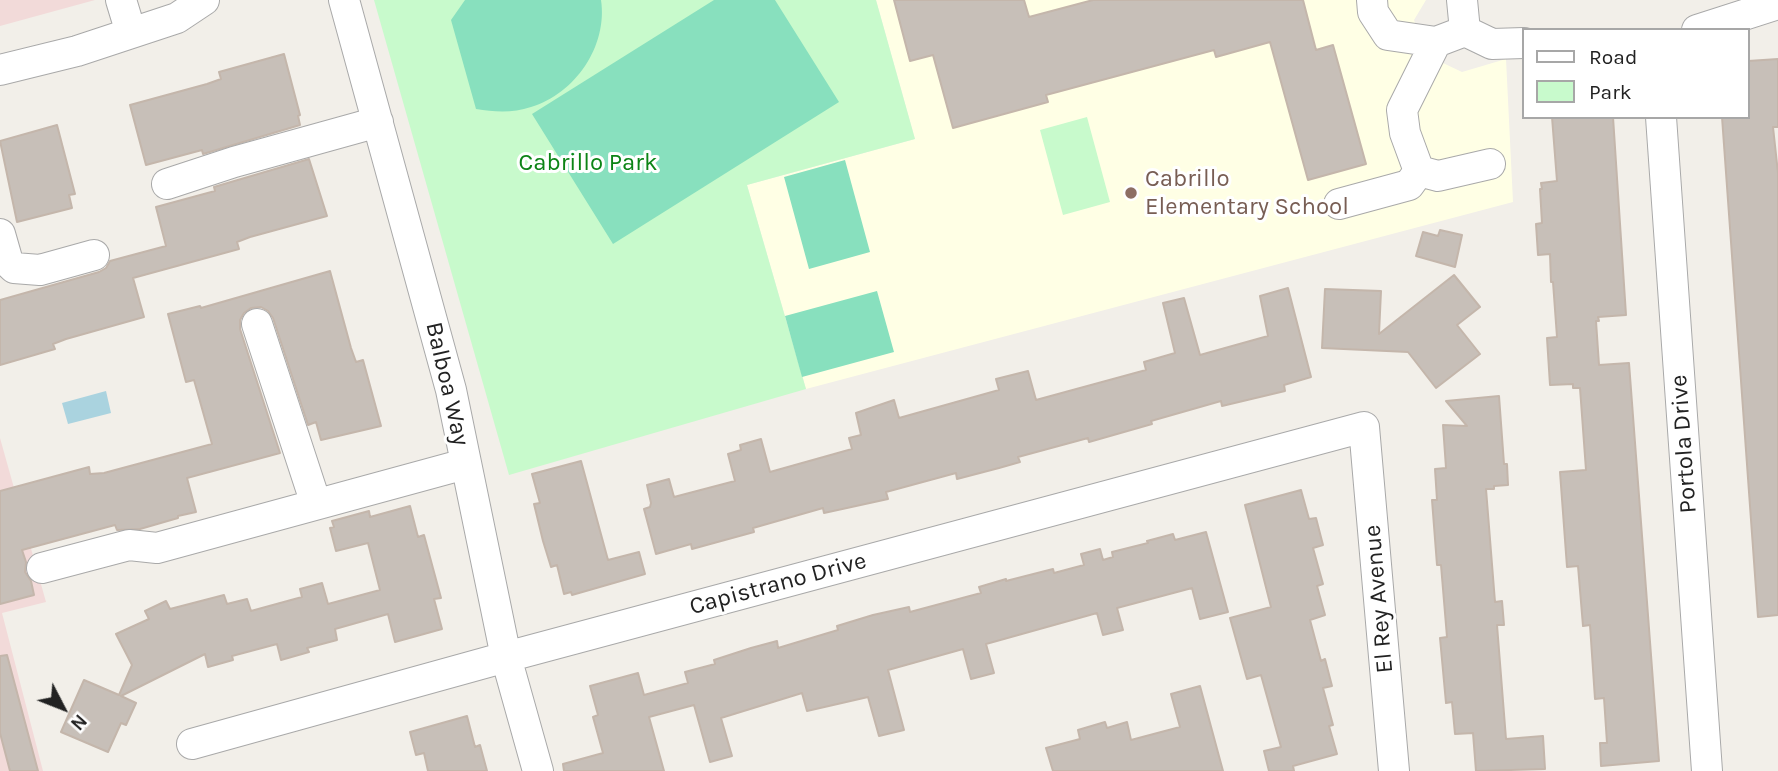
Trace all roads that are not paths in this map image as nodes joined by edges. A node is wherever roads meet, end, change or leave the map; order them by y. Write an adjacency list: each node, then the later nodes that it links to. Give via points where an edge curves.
1 (121, 0): 9 (street)
2 (204, 0): 9 (street, via 177,18)
3 (344, 0): 14 (street, Balboa Way)
4 (1372, 0): 10 (street, via 1373,12 1388,35)
5 (1462, 0): 8 (street)
6 (1778, 4): 7 (street)
7 (1703, 28)
8 (1465, 31): 10 (street); 11 (street, via 1492,44)
9 (131, 33): 12 (street)
10 (1436, 43): 16 (street, via 1402,110)
11 (1522, 44)
12 (0, 70)
13 (1661, 119): 30 (street, Portola Drive)
14 (378, 122): 17 (street); 23 (street, Balboa Way, via 451,390)
15 (1490, 164): 16 (street, via 1438,176)
16 (1419, 171): 18 (street, via 1409,185)
17 (167, 184)
18 (1339, 204)
19 (0, 234): 20 (street, via 14,268 40,270)
20 (94, 255)
21 (257, 324): 24 (street)
22 (1364, 428): 26 (street, Capistrano Drive); 29 (street, El Rey Avenue)
23 (465, 464): 24 (street); 26 (street, Balboa Way)
24 (316, 504): 25 (street, via 157,548 129,545)
25 (42, 568)
26 (506, 657): 27 (street, Capistrano Drive); 28 (street, Balboa Way)
27 (192, 744)
28 (538, 771)
29 (1394, 771)
30 (1707, 771)

